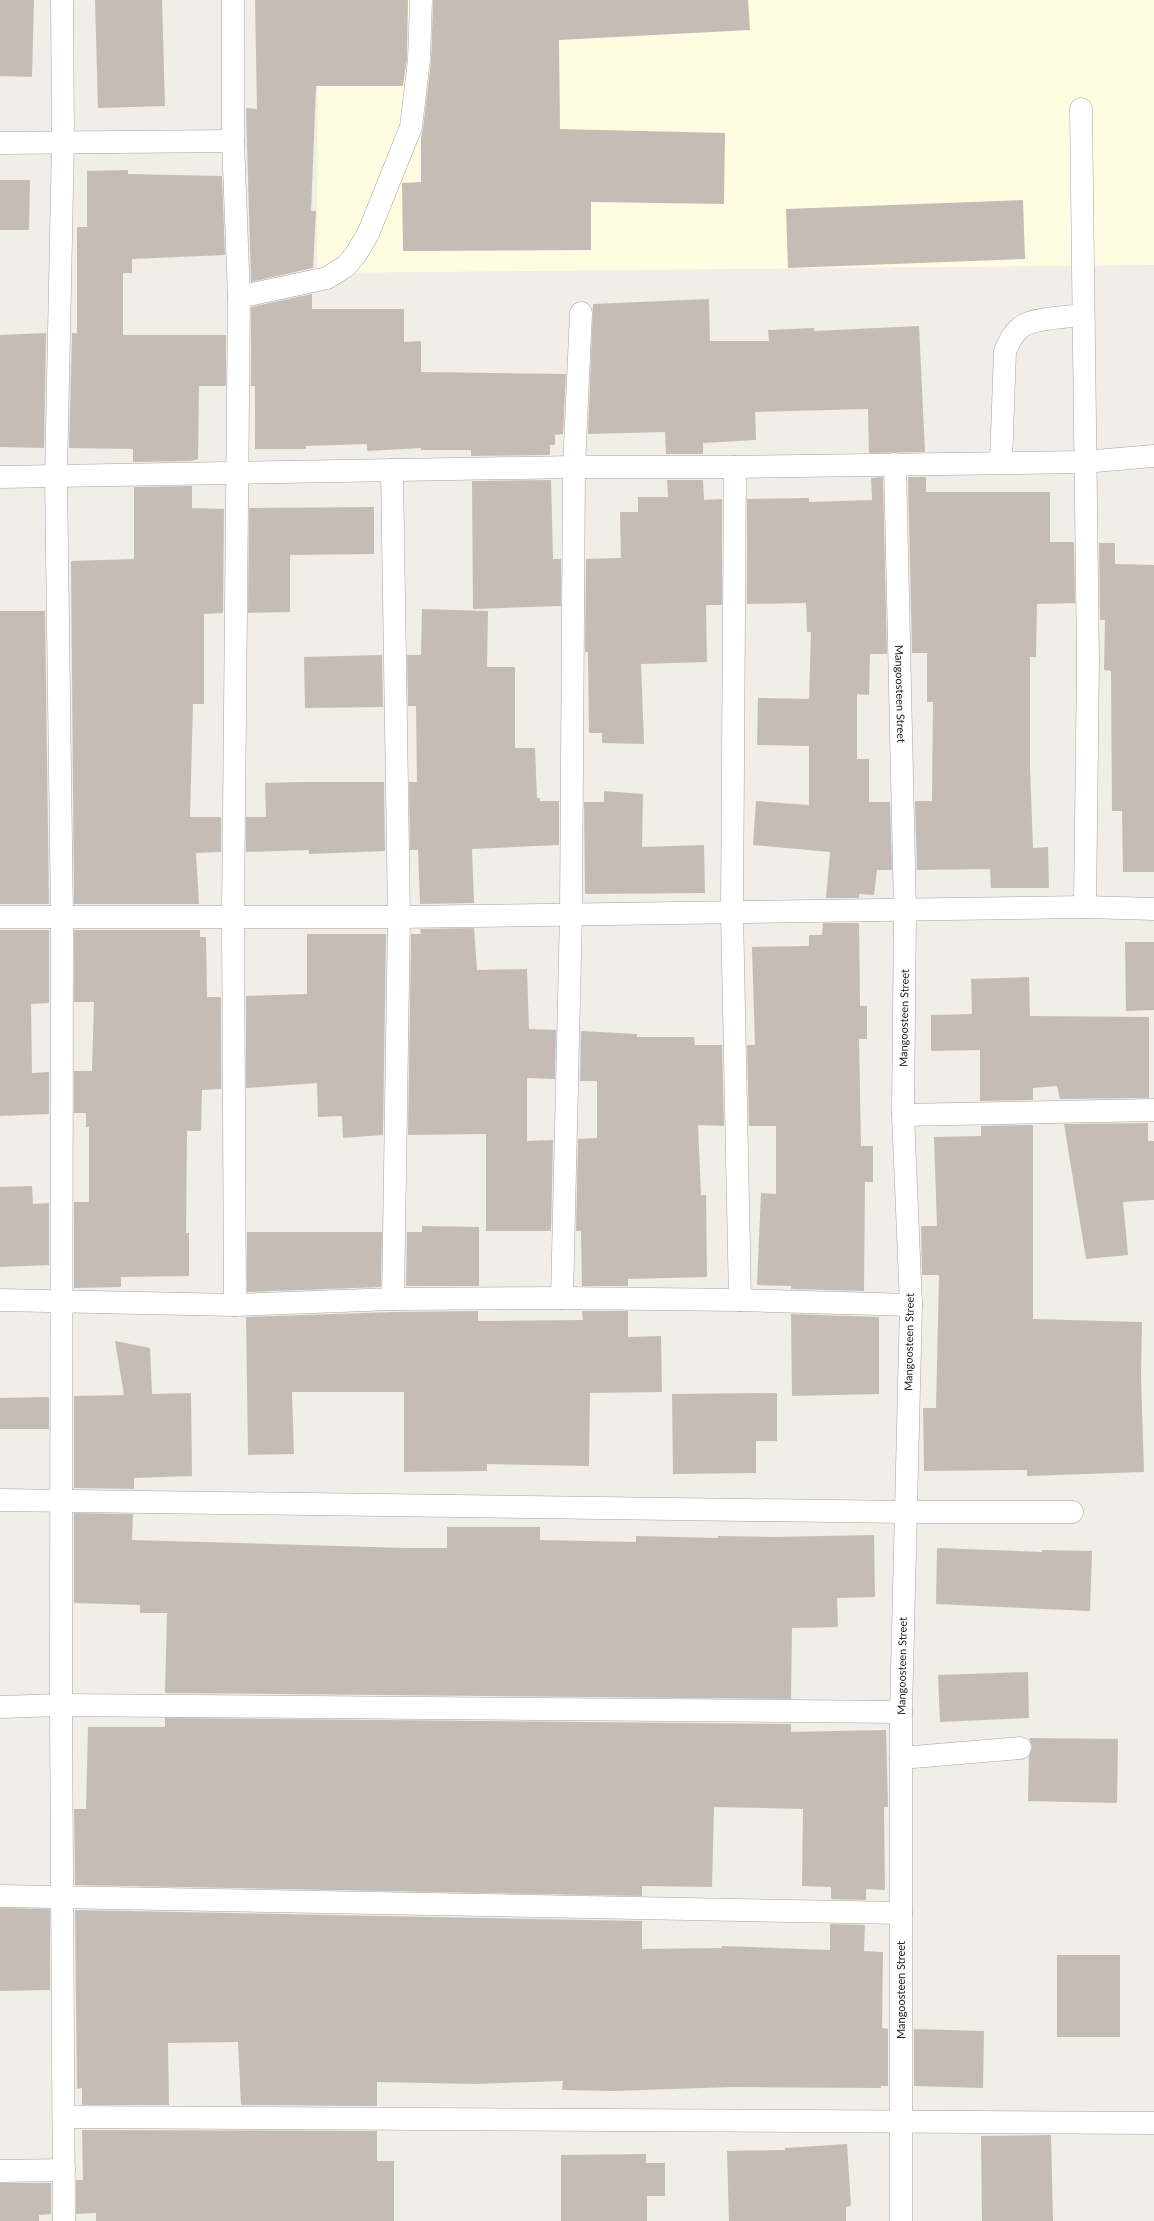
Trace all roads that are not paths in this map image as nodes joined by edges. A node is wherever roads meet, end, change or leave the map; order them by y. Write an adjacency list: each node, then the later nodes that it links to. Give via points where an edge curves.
1 (62, 0): 5 (street)
2 (233, 0): 6 (street)
3 (421, 0): 8 (street, via 419,60 411,127 368,234 356,254 346,266 327,278)
4 (1081, 109): 10 (street)
5 (63, 141): 6 (street); 7 (street); 20 (street)
6 (233, 141): 8 (street)
7 (0, 143)
8 (239, 297): 18 (street)
9 (581, 313): 15 (street)
10 (1083, 315): 12 (street, via 1028,323 1010,339 1005,351); 13 (street)
11 (1154, 456): 13 (street)
12 (1001, 462): 13 (street); 14 (street)
13 (1084, 462): 21 (street, via 1088,660)
14 (895, 464): 16 (street); 23 (street, Mangoosteen Street)
15 (574, 467): 16 (street); 17 (street); 25 (street)
16 (735, 467): 24 (street)
17 (392, 470): 18 (street); 29 (street)
18 (237, 473): 20 (street); 28 (street)
19 (0, 477): 20 (street)
20 (56, 477): 27 (street)
21 (1085, 906): 22 (street); 23 (street)
22 (1154, 908)
23 (905, 910): 24 (street); 31 (street, Mangoosteen Street)
24 (732, 913): 25 (street); 35 (street)
25 (571, 914): 29 (street); 32 (street)
26 (0, 916): 27 (street)
27 (62, 916): 28 (street); 36 (street)
28 (233, 916): 29 (street); 37 (street)
29 (399, 916): 33 (street)
30 (1154, 1110): 31 (street)
31 (903, 1115): 38 (street, Mangoosteen Street)
32 (562, 1298): 33 (street); 35 (street)
33 (393, 1299): 37 (street)
34 (0, 1300): 36 (street)
35 (740, 1300): 38 (street)
36 (61, 1302): 37 (street); 40 (street)
37 (235, 1305)
38 (911, 1305): 41 (street, Mangoosteen Street)
39 (0, 1500): 40 (street)
40 (62, 1500): 41 (street); 43 (street)
41 (905, 1512): 42 (street); 45 (street, Mangoosteen Street)
42 (1072, 1512)
43 (61, 1705): 44 (street); 45 (street); 49 (street)
44 (0, 1707)
45 (901, 1712): 47 (street, Mangoosteen Street)
46 (1020, 1748): 47 (street)
47 (901, 1758): 50 (street, Mangoosteen Street)
48 (0, 1896): 49 (street)
49 (63, 1897): 50 (street); 51 (street)
50 (901, 1913): 52 (street, Mangoosteen Street)
51 (64, 2117): 52 (street); 54 (street)
52 (901, 2122): 53 (street); 57 (street, Mangoosteen Street)
53 (1154, 2123)
54 (64, 2170): 55 (street); 56 (street)
55 (0, 2171)
56 (64, 2221)
57 (901, 2221)

